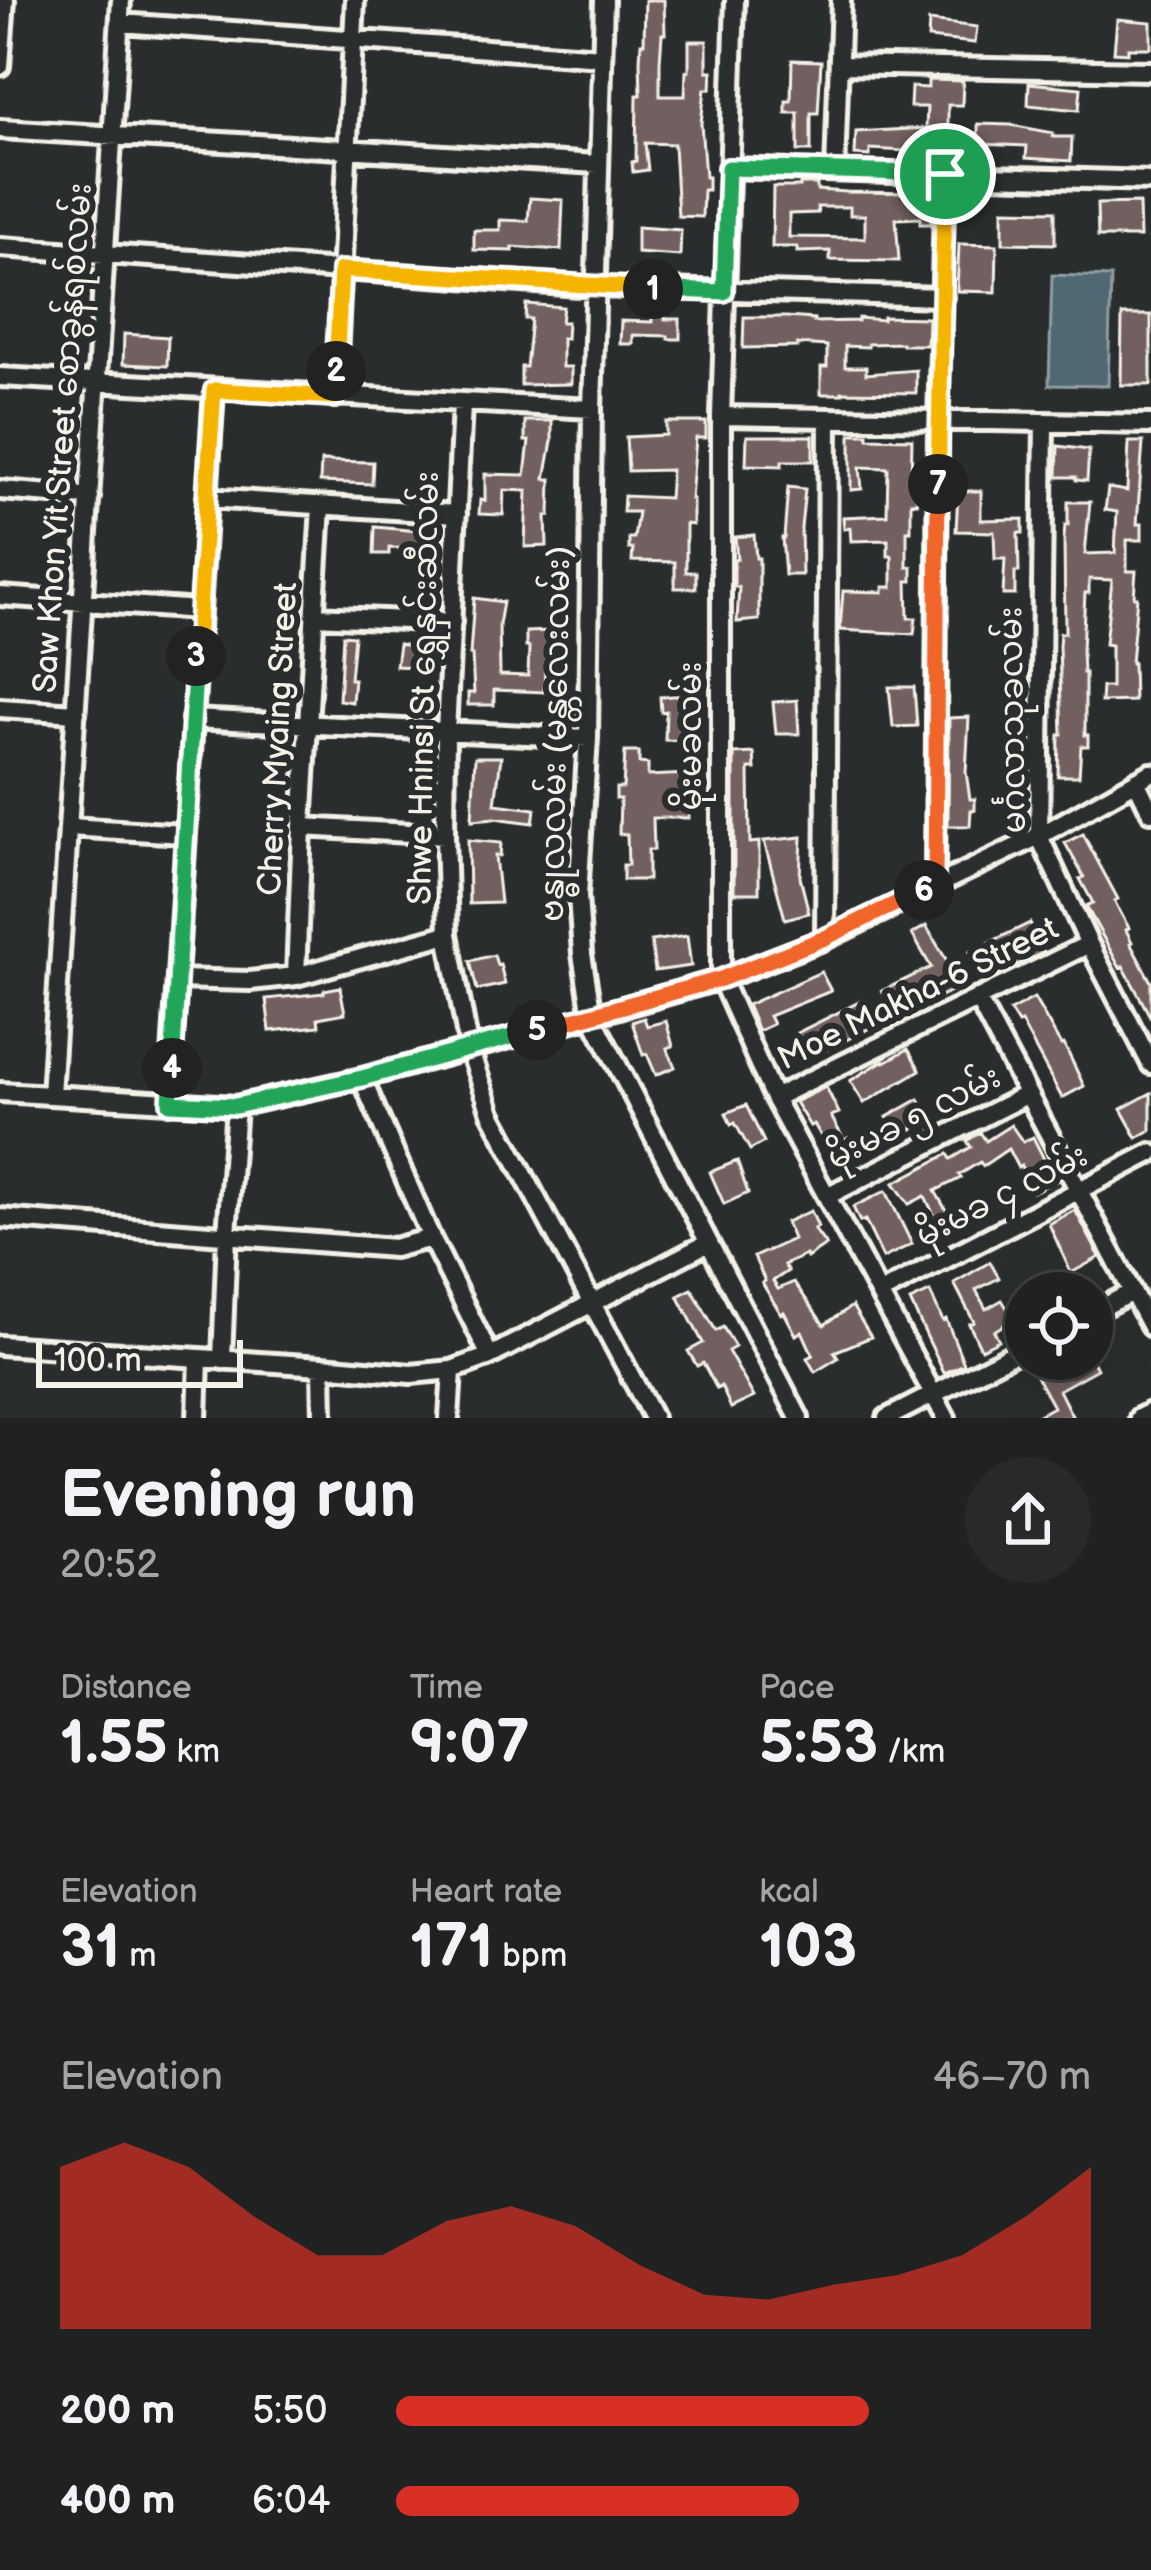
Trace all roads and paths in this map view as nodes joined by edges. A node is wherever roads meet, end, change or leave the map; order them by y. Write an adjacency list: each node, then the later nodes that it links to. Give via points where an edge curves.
1 (121, 0): 7 (street, Saw Khon Yit Street စောခွန်ရစ်လမ်း)
2 (355, 0): 8 (street)
3 (604, 0): 9 (street, ဗန္ဓုလလမ်း (မန္တလေးလမ်း))
4 (735, 0): 17 (street, မိုးမခလမ်း)
5 (841, 0): 10 (street)
6 (3, 10): 11 (street)
7 (120, 23): 8 (street); 14 (street, Saw Khon Yit Street စောခွန်ရစ်လမ်း)
8 (353, 39): 9 (street); 15 (street)
9 (602, 57): 16 (street, ဗန္ဓုလလမ်း (မန္တလေးလမ်း))
10 (839, 65): 12 (street); 18 (street)
11 (0, 66)
12 (1151, 71)
13 (0, 129): 14 (street)
14 (112, 136): 15 (street); 22 (street, Saw Khon Yit Street စောခွန်ရစ်လမ်း)
15 (347, 150): 16 (street); 23 (street)
16 (598, 164): 24 (street, ဗန္ဓုလလမ်း (မန္တလေးလမ်း))
17 (728, 168): 18 (street); 25 (street, မိုးမခလမ်း)
18 (835, 171): 19 (street)
19 (945, 174): 20 (street); 26 (street)
20 (1151, 181)
21 (0, 247): 22 (street)
22 (105, 254): 23 (street); 28 (street, Saw Khon Yit Street စောခွန်ရစ်လမ်း)
23 (341, 270): 24 (street); 30 (street)
24 (595, 287): 25 (street); 32 (street, ဗန္ဓုလလမ်း (မန္တလေးလမ်း))
25 (724, 292): 26 (street); 33 (street, မိုးမခလမ်း)
26 (943, 297): 35 (street)
27 (0, 377): 28 (street)
28 (97, 384): 29 (street); 39 (street, Saw Khon Yit Street စောခွန်ရစ်လမ်း)
29 (214, 390): 30 (street); 40 (street)
30 (335, 397): 31 (street)
31 (462, 404): 32 (street); 42 (street, Shwe Hninsi St ရွှေနှင်းဆီလမ်း)
32 (592, 409): 53 (street, ဗန္ဓုလလမ်း (မန္တလေးလမ်း))
33 (721, 416): 34 (street); 67 (street, မိုးမခလမ်း)
34 (828, 419): 35 (street); 63 (street)
35 (938, 421): 36 (street); 61 (street)
36 (1044, 422): 37 (street); 60 (street, မင်္ဂလာသုခလမ်း)
37 (1151, 424)
38 (0, 490): 39 (street)
39 (90, 497): 44 (street, Saw Khon Yit Street စောခွန်ရစ်လမ်း)
40 (207, 498): 41 (street); 45 (street)
41 (321, 506): 42 (street); 46 (street, Cherry Myaing Street)
42 (458, 514): 47 (street, Shwe Hninsi St ရွှေနှင်းဆီလမ်း)
43 (0, 596): 44 (street)
44 (83, 602): 45 (street); 49 (street, Saw Khon Yit Street စောခွန်ရစ်လမ်း)
45 (199, 610): 50 (street)
46 (314, 616): 47 (street); 51 (street, Cherry Myaing Street)
47 (452, 622): 52 (street, Shwe Hninsi St ရွှေနှင်းဆီလမ်း)
48 (0, 707): 49 (street)
49 (76, 713): 56 (street, Saw Khon Yit Street စောခွန်ရစ်လမ်း)
50 (192, 719): 51 (street); 58 (street)
51 (308, 726): 52 (street); 57 (street, Cherry Myaing Street)
52 (446, 733): 53 (street); 59 (street, Shwe Hninsi St ရွှေနှင်းဆီလမ်း)
53 (588, 738): 69 (street, ဗန္ဓုလလမ်း (မန္တလေးလမ်း), via 578,896)
54 (1143, 777): 55 (street); 60 (street)
55 (1151, 812)
56 (69, 827): 58 (street); 75 (street, Saw Khon Yit Street စောခွန်ရစ်လမ်း)
57 (302, 827): 59 (street); 65 (street, Cherry Myaing Street)
58 (184, 834): 66 (street)
59 (445, 835): 62 (street, Shwe Hninsi St ရွှေနှင်းဆီလမ်း)
60 (1039, 836): 61 (street); 64 (street, မင်္ဂလာသုခလမ်း)
61 (935, 885): 63 (street)
62 (448, 934): 65 (street); 70 (street, Shwe Hninsi St ရွှေနှင်းဆီလမ်း)
63 (825, 938): 67 (street)
64 (1089, 944): 68 (street, Moe Makha-6 Street); 71 (street, မင်္ဂလာသုခလမ်း)
65 (296, 976): 66 (street)
66 (177, 979): 77 (street)
67 (721, 979): 69 (street); 76 (street, မိုးမခလမ်း)
68 (977, 998): 74 (street); 76 (street, Moe Makha-6 Street)
69 (592, 1016): 70 (street); 85 (street, ဗန္ဓုလလမ်း (မန္တလေးလမ်း))
70 (469, 1048): 72 (street); 89 (street, Shwe Hninsi St ရွှေနှင်းဆီလမ်း, via 491,1113)
71 (1151, 1064)
72 (362, 1078): 78 (street); 84 (street)
73 (0, 1092): 75 (street)
74 (1028, 1094): 80 (street); 81 (street, မိုးမခ ၅ လမ်း)
75 (51, 1095): 77 (street)
76 (774, 1098): 81 (street, မိုးမခလမ်း)
77 (170, 1103): 78 (street)
78 (236, 1106): 83 (street)
79 (1151, 1153): 80 (street, မိုးမခ ၄ လမ်း)
80 (1079, 1190): 86 (street); 87 (street, မိုးမခ ၄ လမ်း)
81 (827, 1196): 87 (street, မိုးမခလမ်း)
82 (0, 1218): 83 (street)
83 (227, 1234): 84 (street, via 394,1248); 95 (street)
84 (431, 1238): 92 (street)
85 (707, 1243): 89 (street); 104 (street, ဗန္ဓုလလမ်း (မန္တလေးလမ်း))
86 (1132, 1292): 88 (street); 90 (street)
87 (880, 1293): 98 (street, မိုးမခလမ်း)
88 (1113, 1302)
89 (592, 1304): 92 (street); 103 (street, Shwe Hninsi St ရွှေနှင်းဆီလမ်း)
90 (1151, 1327)
91 (0, 1345): 93 (street)
92 (490, 1356): 97 (street)
93 (200, 1358): 95 (street); 100 (street)
94 (1005, 1358): 98 (street)
95 (222, 1360): 96 (street)
96 (322, 1366): 97 (street); 101 (street)
97 (452, 1370): 102 (street)
98 (934, 1394): 105 (street); 106 (street, မိုးမခလမ်း)
99 (1151, 1412): 107 (street)
100 (197, 1418)
101 (323, 1418)
102 (449, 1418)
103 (653, 1418)
104 (799, 1418)
105 (887, 1418)
106 (946, 1418)
107 (1139, 1418)

